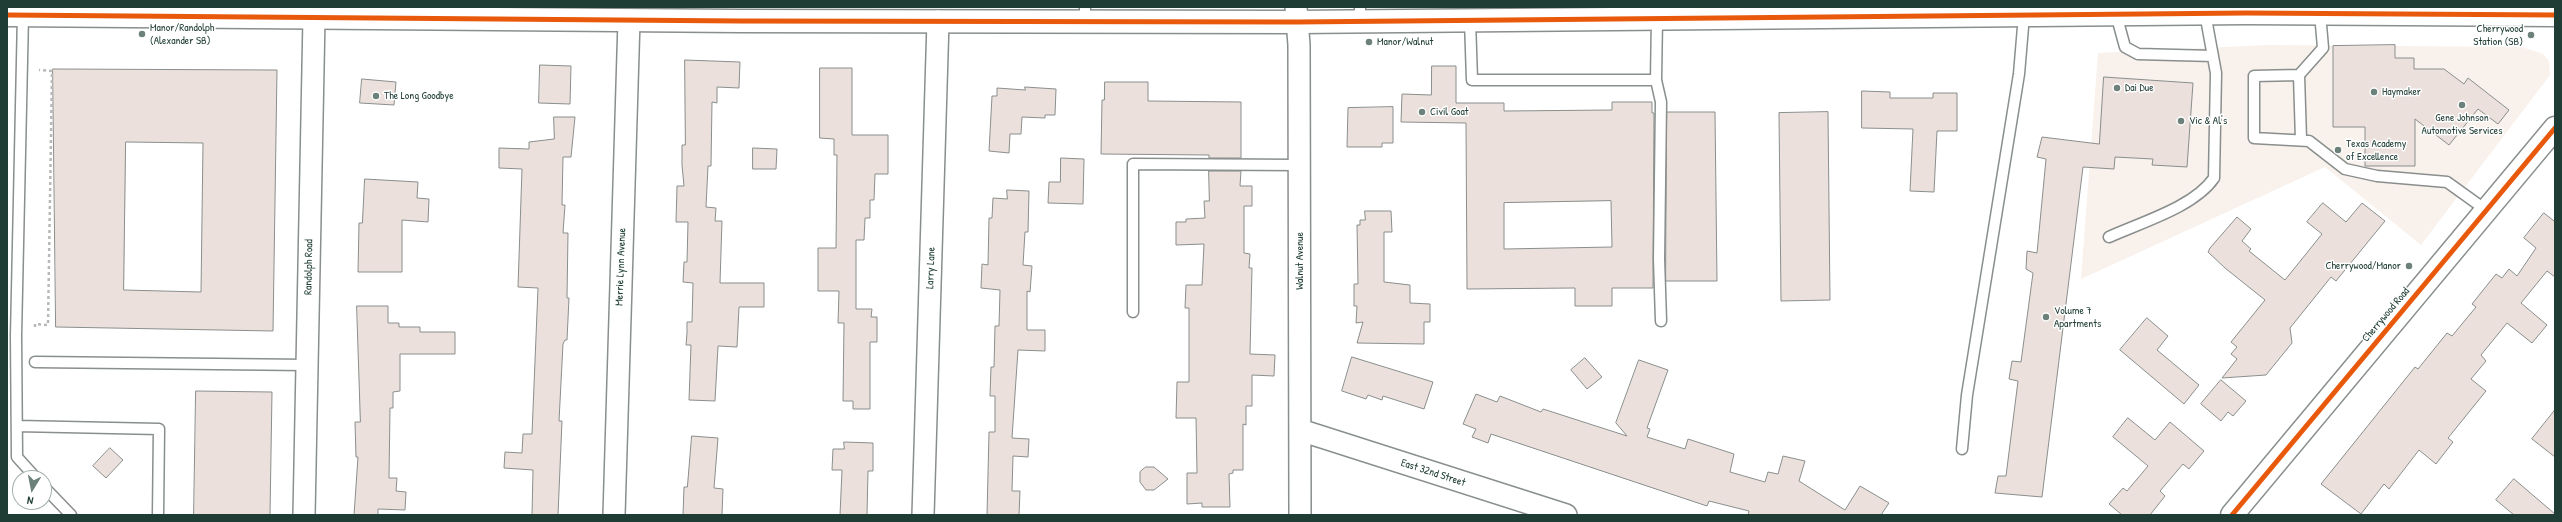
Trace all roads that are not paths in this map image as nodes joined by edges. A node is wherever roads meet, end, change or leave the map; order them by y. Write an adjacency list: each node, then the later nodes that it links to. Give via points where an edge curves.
1 (2246, 10): 7 (main road); 8 (main road)
2 (18, 12): 3 (main road); 31 (lane)
3 (278, 12): 16 (main road)
4 (1704, 12): 5 (main road); 17 (main road)
5 (1924, 12): 14 (main road)
6 (514, 13): 16 (main road); 18 (main road)
7 (2205, 13): 13 (main road); 21 (lane)
8 (2320, 13): 15 (main road); 22 (lane, via 2323,48)
9 (740, 14): 18 (main road); 19 (main road)
10 (1085, 14): 11 (main road); 19 (main road)
11 (1296, 14): 12 (main road); 26 (street, Walnut Avenue)
12 (1360, 14): 20 (main road)
13 (2116, 14): 14 (main road); 21 (lane, via 2125,47 2138,54)
14 (2024, 15): 36 (lane, via 2019,74 1967,395)
15 (2555, 15)
16 (314, 18): 33 (street, Randolph Road)
17 (1657, 18): 20 (main road); 23 (lane)
18 (629, 20): 42 (street, Merrie Lynn Avenue)
19 (938, 20): 43 (street, Larry Lane)
20 (1470, 20): 23 (lane, via 1472,80)
21 (2213, 56): 28 (lane, via 2216,73 2214,178 2206,190 2189,201)
22 (2299, 75): 25 (lane); 25 (lane, via 2254,76 2254,138)
23 (1656, 80): 30 (lane, via 1661,102 1659,259)
24 (2555, 128): 27 (main road, Cherrywood Road)
25 (2301, 140): 27 (lane, via 2310,141 2345,169 2377,176 2447,182)
26 (1299, 165): 29 (lane, via 1133,164); 35 (street, Walnut Avenue)
27 (2486, 210): 46 (main road, Cherrywood Road)
28 (2110, 237)
29 (1133, 312)
30 (1662, 321)
31 (12, 335): 34 (lane)
32 (35, 362): 33 (lane)
33 (307, 365): 41 (street, Randolph Road)
34 (17, 426): 37 (lane, via 17,457); 40 (lane, via 159,429)
35 (1300, 430): 44 (street, Walnut Avenue); 45 (street, East 32nd Street)
36 (1962, 448)
37 (29, 470)
38 (52, 495): 39 (lane)
39 (71, 515)
40 (158, 515)
41 (304, 515)
42 (614, 515)
43 (923, 515)
44 (1300, 515)
45 (1566, 515)
46 (2232, 515)

